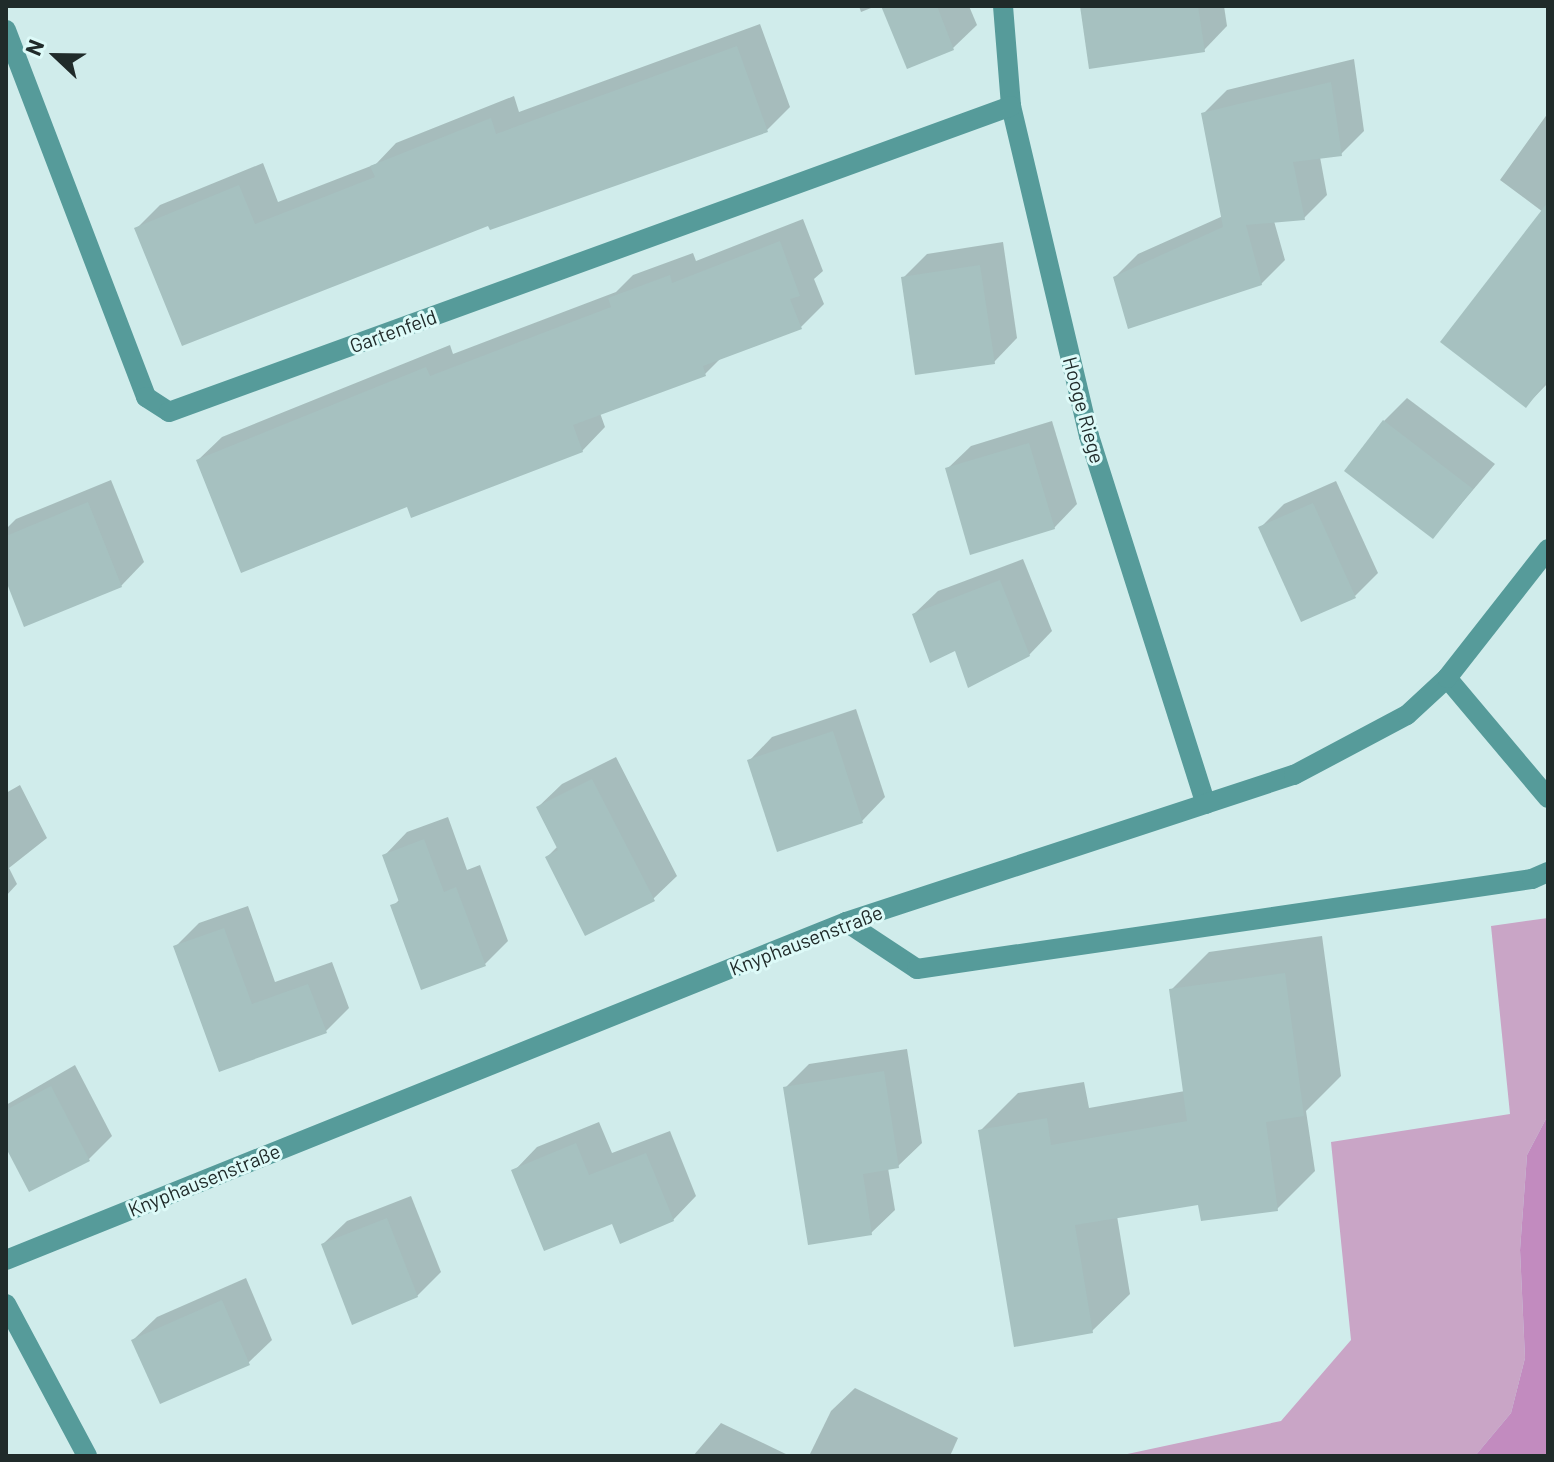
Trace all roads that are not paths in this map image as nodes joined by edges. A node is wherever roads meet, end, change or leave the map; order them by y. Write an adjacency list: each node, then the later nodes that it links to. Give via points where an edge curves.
1 (1003, 6): 3 (street, Hooge Riege)
2 (6, 30): 3 (street, Gartenfeld, via 146,397 169,412)
3 (1011, 106): 7 (street, Hooge Riege, via 1089,436)
4 (1548, 549): 5 (street, Knyphausenstraße)
5 (1447, 678): 6 (street); 7 (street, Knyphausenstraße, via 1407,715 1294,775)
6 (1548, 798)
7 (1206, 804): 9 (street, Knyphausenstraße)
8 (1548, 872): 9 (street, via 1532,879 917,969)
9 (846, 922): 10 (street, Knyphausenstraße)
10 (6, 1260)
11 (6, 1304): 12 (street)
12 (87, 1456)

